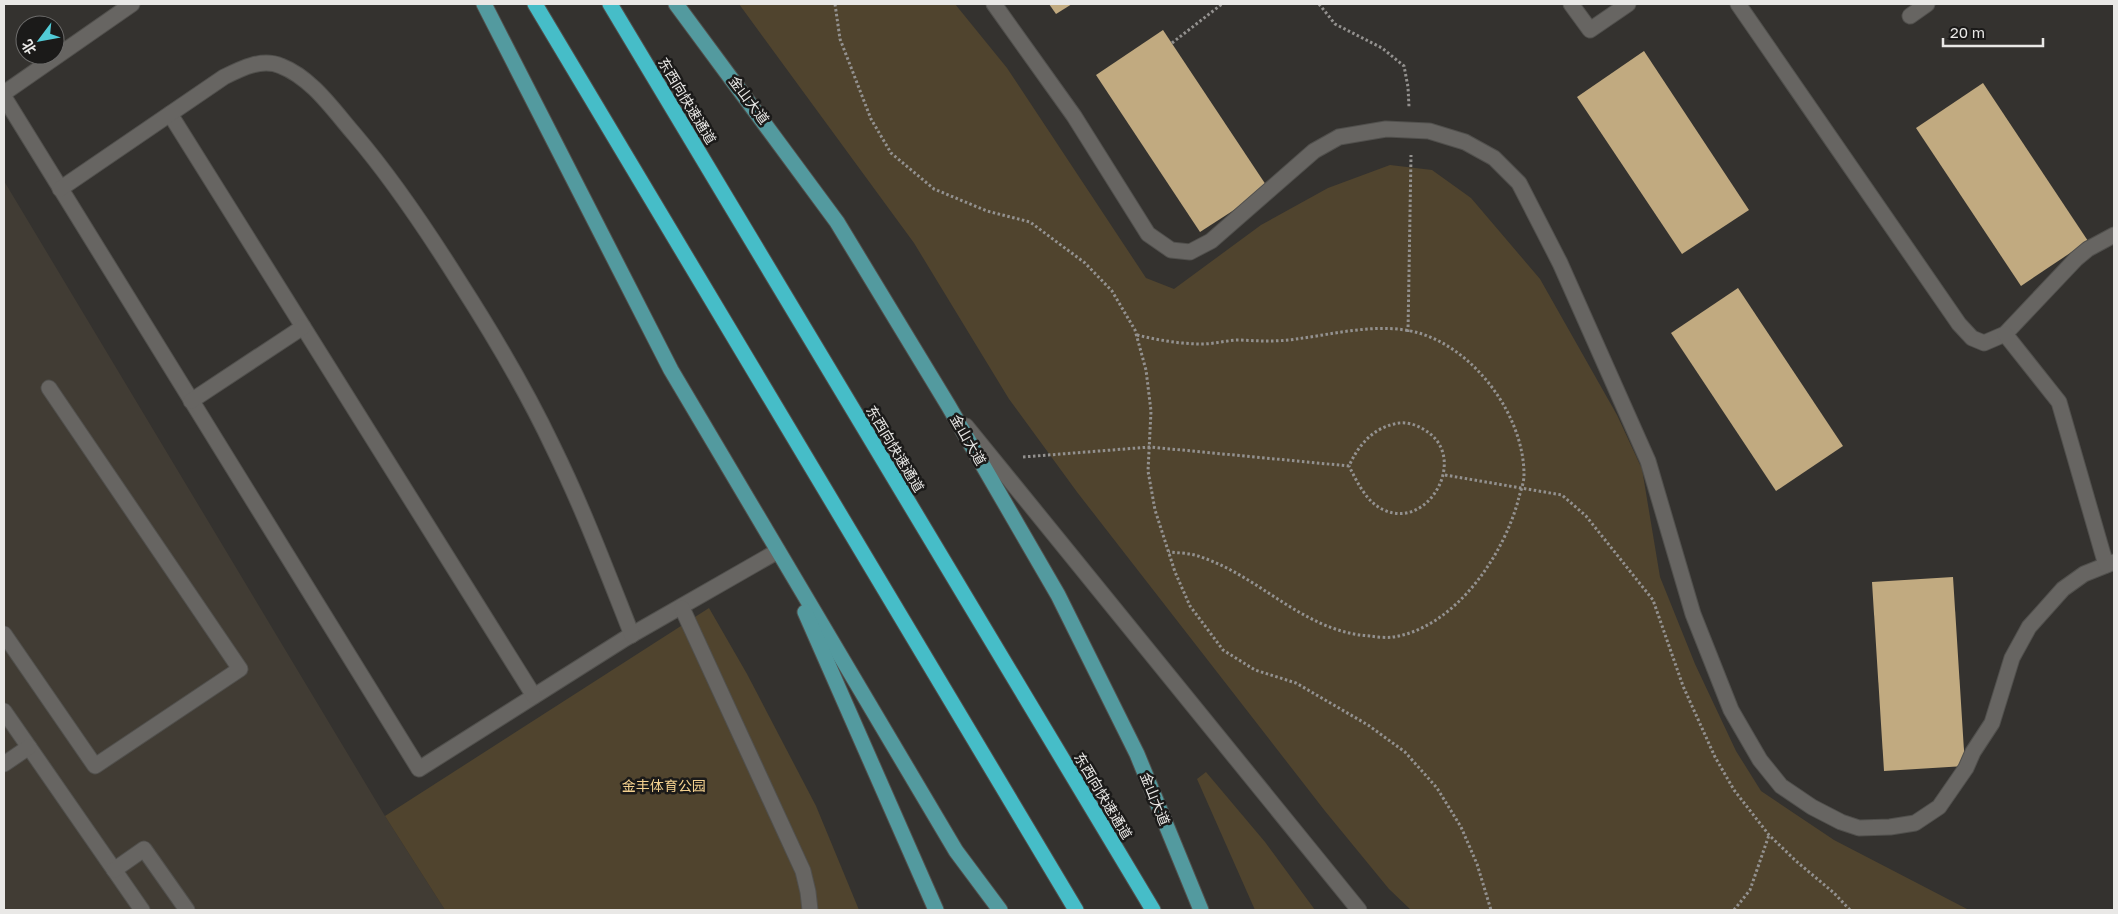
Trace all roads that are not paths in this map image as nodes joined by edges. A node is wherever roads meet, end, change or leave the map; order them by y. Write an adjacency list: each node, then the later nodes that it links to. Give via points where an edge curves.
1 (132, 4): 12 (street)
2 (484, 4): 22 (main road, via 671,370)
3 (535, 4): 37 (highway)
4 (610, 4): 38 (highway, 东西向快速通道)
5 (676, 4): 21 (main road, 金山大道, via 836,222)
6 (994, 4): 23 (street, via 1074,116 1148,234 1171,250 1190,252 1211,241 1314,152 1339,137 1386,129 1428,131 1465,142 1494,158 1519,183 1544,231 1648,461 1693,614 1731,710 1760,760 1782,786 1841,822 1859,828 1890,827 1915,823 1939,807 1992,723 2012,658 2029,627 2063,589 2084,574)
7 (1571, 4): 8 (street, via 1590,30)
8 (1628, 4)
9 (1738, 4): 18 (street, via 1959,324 1972,338 1984,343)
10 (1928, 4): 11 (street)
11 (1910, 16)
12 (4, 93)
13 (4, 97): 15 (street)
14 (170, 114): 15 (street); 17 (street); 26 (street, via 224,77 241,68 262,63 281,66 295,74 332,108 408,202 524,389 575,494)
15 (60, 189): 20 (street)
16 (2114, 235): 18 (street, via 2076,259)
17 (303, 327): 20 (street); 27 (street)
18 (2005, 334): 23 (street, via 2059,402)
19 (49, 388): 25 (street, via 240,669 95,766)
20 (191, 401): 27 (street, via 418,770)
21 (948, 405): 39 (main road, 金山大道, via 1058,595 1137,754); 40 (street)
22 (778, 551): 24 (street); 35 (main road); 36 (main road, via 956,851)
23 (2110, 563)
24 (682, 608): 26 (street); 34 (street, via 803,871)
25 (4, 634)
26 (632, 635): 27 (street)
27 (534, 696)
28 (4, 710): 29 (street)
29 (29, 747): 30 (street); 31 (street)
30 (4, 764)
31 (114, 870): 32 (street); 33 (street, via 144,849)
32 (142, 910)
33 (187, 910)
34 (810, 910)
35 (936, 910)
36 (1000, 910)
37 (1076, 910)
38 (1152, 910)
39 (1201, 910)
40 (1359, 910)

